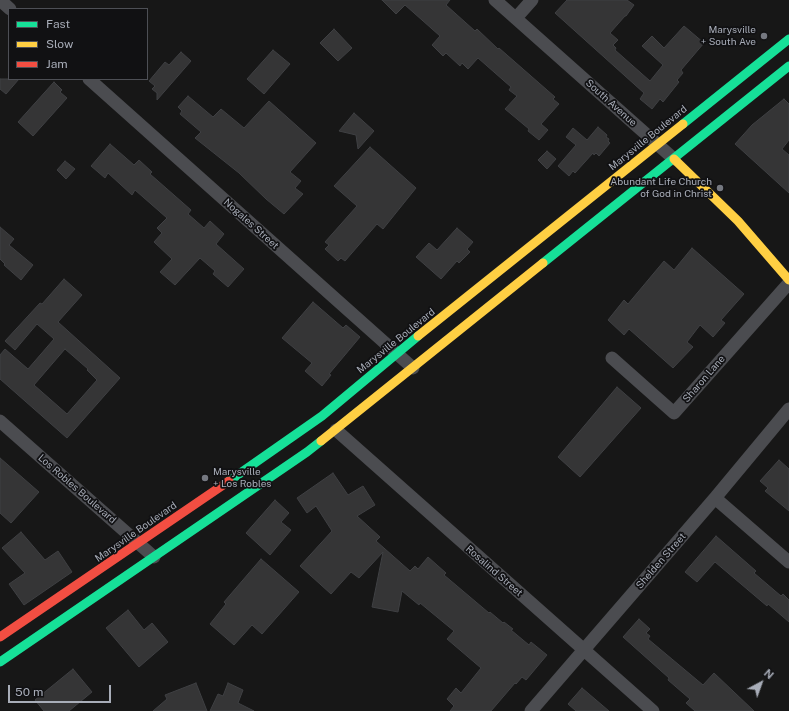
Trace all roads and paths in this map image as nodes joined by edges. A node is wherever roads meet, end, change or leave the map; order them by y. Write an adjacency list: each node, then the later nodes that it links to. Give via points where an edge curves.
1 (0, 0): 4 (street)
2 (495, 0): 5 (street, South Avenue)
3 (532, 0): 5 (street)
4 (9, 8)
5 (516, 18): 9 (street, South Avenue)
6 (789, 39): 9 (main road, Marysville Boulevard)
7 (789, 66): 10 (main road, Marysville Boulevard)
8 (90, 80): 19 (street, Nogales Street)
9 (658, 144): 10 (street, South Avenue); 11 (main road, Marysville Boulevard)
10 (674, 159): 14 (main road, Marysville Boulevard); 16 (main road, South Avenue, via 738,220)
11 (571, 214): 12 (main road, via 569,225); 18 (main road, Marysville Boulevard)
12 (561, 233)
13 (542, 252): 14 (main road, via 538,258)
14 (538, 268): 15 (main road, via 527,268); 21 (main road, Marysville Boulevard)
15 (511, 277)
16 (789, 281): 20 (street, Sharon Lane, via 674,413)
17 (493, 288): 18 (main road)
18 (476, 290): 19 (main road, Marysville Boulevard)
19 (396, 354): 21 (street, Nogales Street); 24 (main road, Marysville Boulevard)
20 (612, 358)
21 (413, 368): 24 (main road, Marysville Boulevard)
22 (789, 409): 25 (street, Shelden Street)
23 (0, 421): 26 (street, Los Robles Boulevard)
24 (329, 423): 26 (main road, Marysville Boulevard); 27 (main road, Marysville Boulevard, via 307,452); 30 (street, Rosalind Street)
25 (715, 498): 28 (street); 30 (street, Shelden Street)
26 (139, 543): 27 (street, Los Robles Boulevard); 29 (main road, Marysville Boulevard)
27 (154, 556): 31 (main road, Marysville Boulevard)
28 (789, 562)
29 (0, 637)
30 (584, 650): 32 (street, Shelden Street); 33 (street, Rosalind Street)
31 (0, 662)
32 (531, 711)
33 (653, 711)

